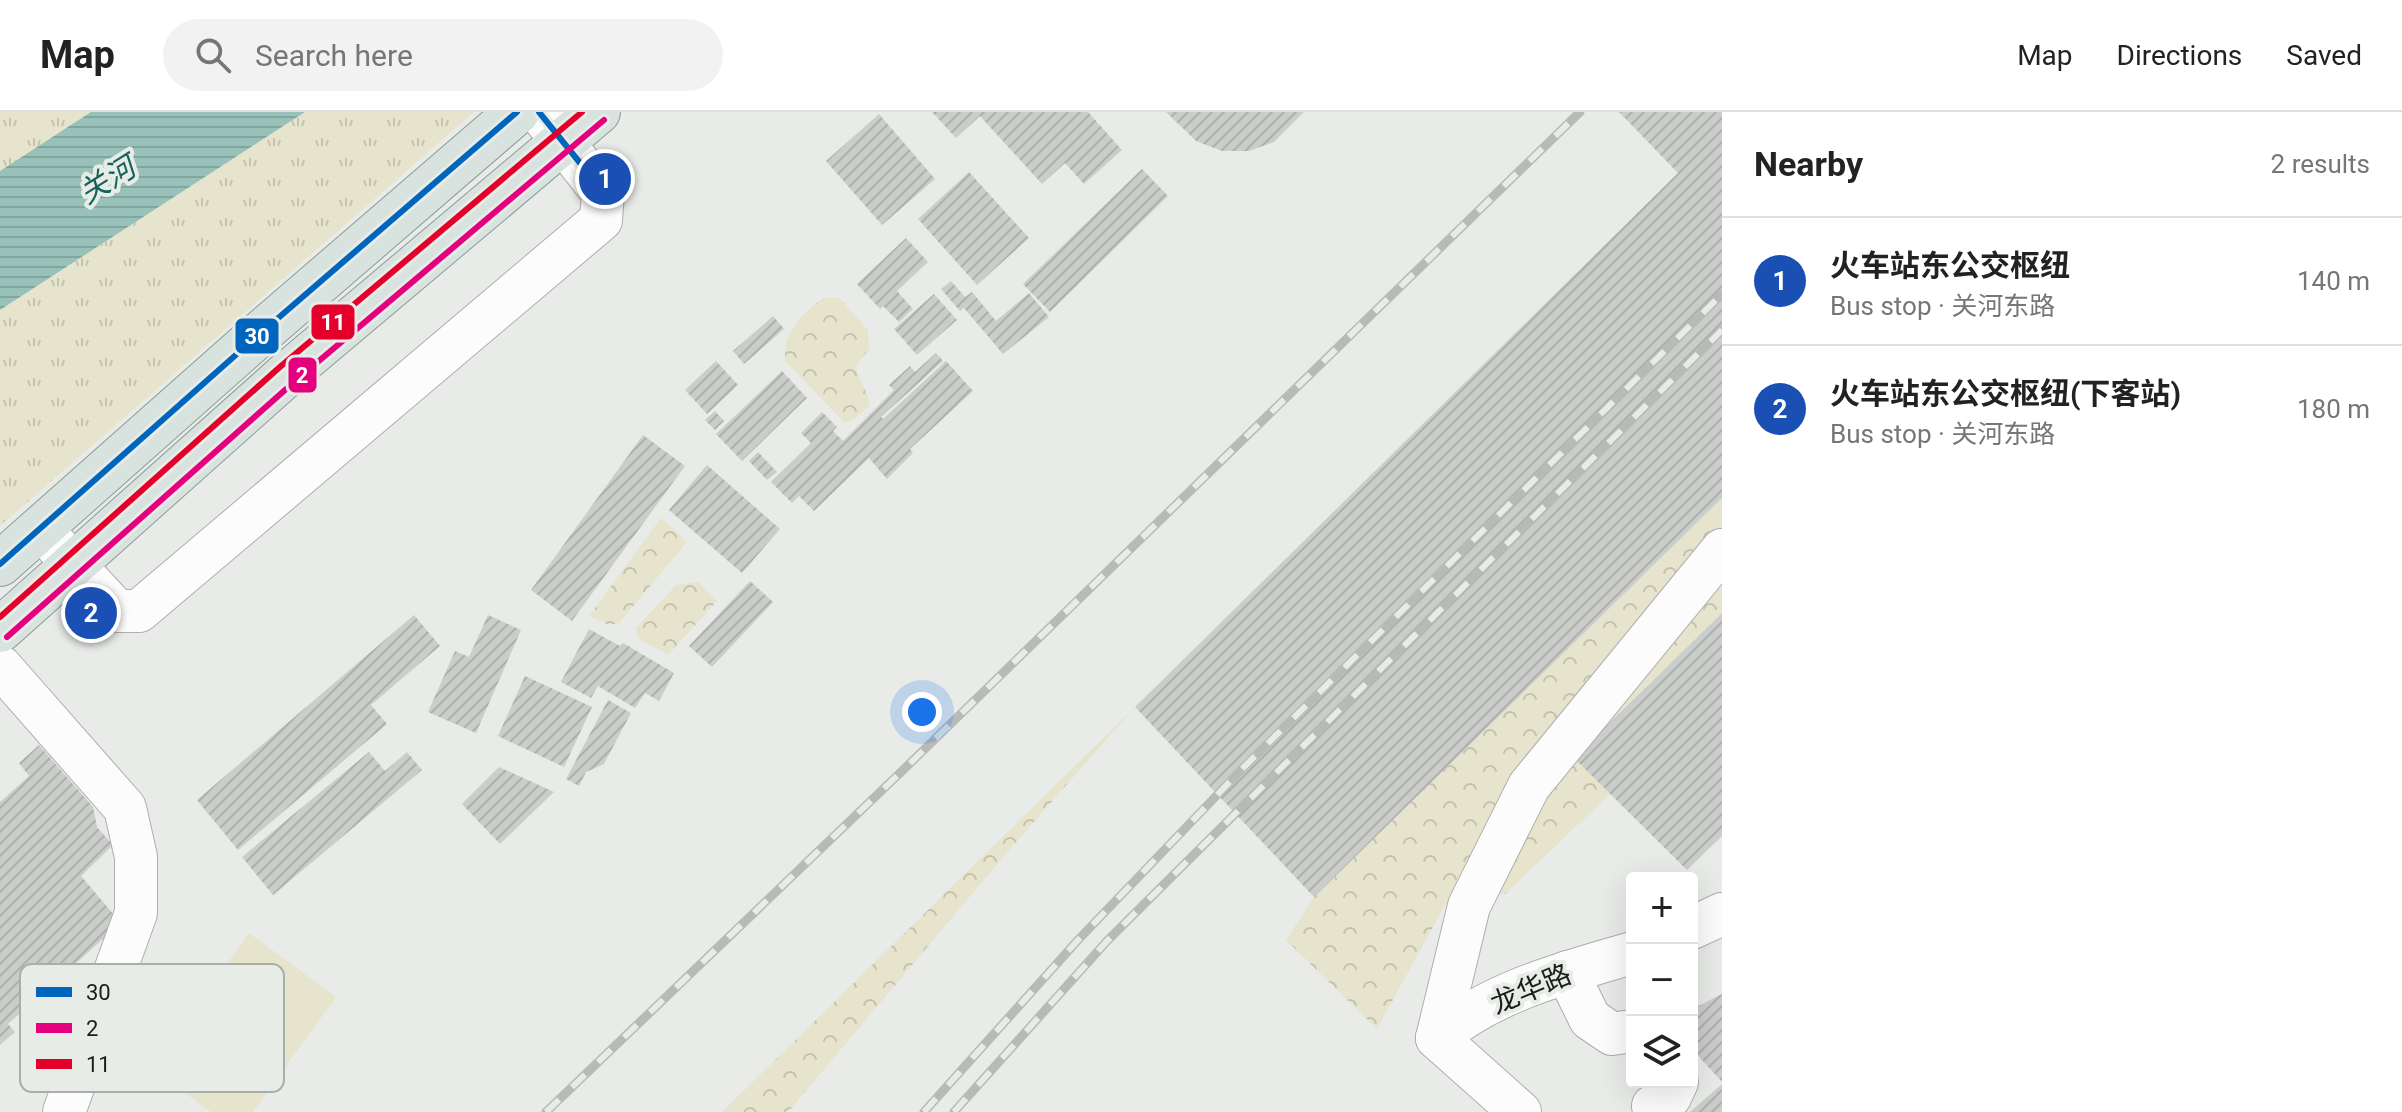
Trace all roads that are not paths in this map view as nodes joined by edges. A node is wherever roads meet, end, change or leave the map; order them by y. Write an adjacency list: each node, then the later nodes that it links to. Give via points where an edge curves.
1 (517, 112): 4 (main road)
2 (598, 112): 3 (main road)
3 (551, 127): 7 (main road); 7 (street, via 603,193 601,220 139,611 117,611)
4 (41, 529): 6 (main road); 7 (street)
5 (1722, 550): 16 (street, via 1529,786 1469,906)
6 (0, 564)
7 (74, 564): 8 (main road)
8 (0, 630)
9 (0, 666): 13 (street, via 125,808 136,857 136,913)
10 (1722, 914): 11 (street)
11 (1698, 925)
12 (1626, 955): 14 (street, 龙华路)
13 (118, 964)
14 (1567, 972): 15 (street, via 1590,1019 1612,1034); 16 (street, 龙华路, via 1535,982 1453,1024)
15 (1626, 1032)
16 (1437, 1038): 19 (street)
17 (71, 1092): 18 (street)
18 (64, 1112)
19 (1520, 1112)

